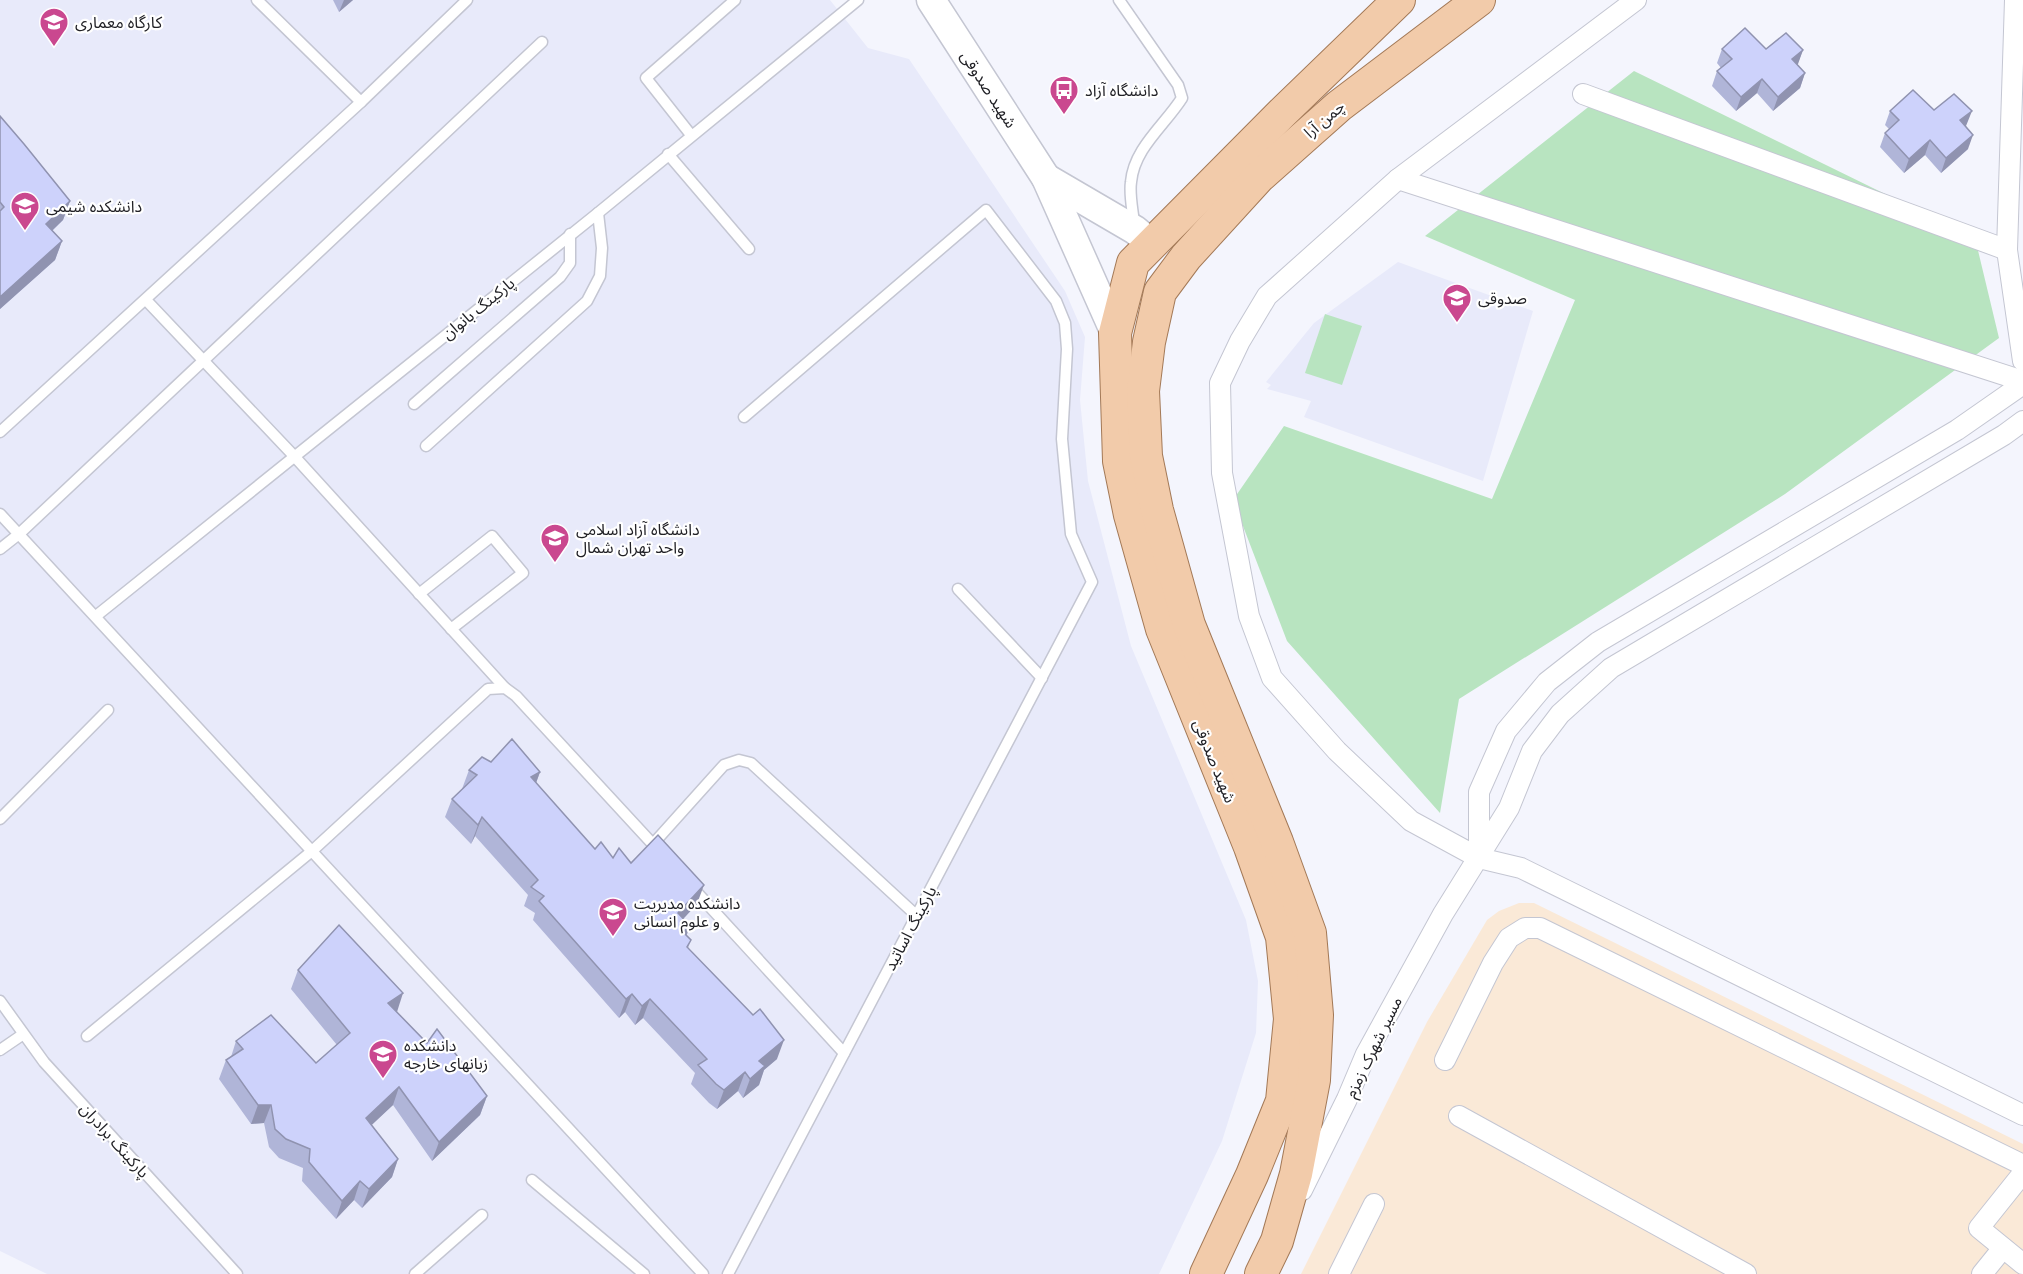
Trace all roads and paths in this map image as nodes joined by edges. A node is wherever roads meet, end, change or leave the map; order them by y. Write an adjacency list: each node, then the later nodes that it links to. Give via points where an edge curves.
1 (257, 0): 13 (lane)
2 (467, 0): 13 (lane)
3 (735, 0): 14 (lane, via 646,78)
4 (858, 0): 14 (lane, پارکینگ بانوان)
5 (931, 0): 16 (main road, شهید صدوقی)
6 (1119, 0): 20 (lane, via 1178,85 1182,98 1139,154 1131,182)
7 (1399, 0): 20 (main road, چمن آرا, via 1282,113)
8 (1479, 0): 23 (main road, چمن آرا, via 1330,113 1259,177)
9 (1636, 0): 17 (street)
10 (2015, 0): 22 (street)
11 (542, 42): 26 (lane)
12 (1583, 93): 22 (street)
13 (361, 102): 24 (lane)
14 (691, 135): 15 (lane, پارکینگ بانوان)
15 (668, 154): 18 (lane, پارکینگ بانوان); 21 (lane)
16 (1046, 178): 20 (main road); 25 (main road, شهید صدوقی)
17 (1398, 179): 28 (street); 48 (street, via 1267,296 1240,341 1220,383 1222,473 1249,616 1272,678 1337,751 1411,821)
18 (598, 213): 19 (lane, پارکینگ بانوان); 33 (lane, via 603,248 600,276 587,302)
19 (570, 234): 29 (lane, via 570,263 560,277); 34 (lane, پارکینگ بانوان)
20 (1143, 238): 25 (main road, شهید صدوقی)
21 (749, 249)
22 (2007, 250): 27 (street)
23 (1186, 257): 58 (main road, شهید صدوقی, via 1160,292 1149,342 1143,391 1146,456 1189,625 1310,933 1317,1015)
24 (146, 300): 26 (lane); 32 (lane)
25 (1115, 333): 75 (main road, شهید صدوقی, via 1119,461 1136,538 1162,629 1282,937 1290,1019 1282,1101)
26 (204, 361): 34 (lane); 36 (lane)
27 (2023, 361)
28 (2023, 383): 48 (street, via 1957,430 1598,642 1547,682 1506,731 1479,792)
29 (414, 404)
30 (744, 417): 42 (lane, پارکینگ اساتید, via 986,210 1056,301 1065,323 1062,439 1071,534 1092,582)
31 (2023, 421): 48 (street, مسیر شهرک زمزم, via 1611,669 1560,714 1532,751 1509,808)
32 (0, 432)
33 (426, 446)
34 (294, 456): 39 (lane); 40 (lane, پارکینگ بانوان)
35 (0, 513): 36 (lane)
36 (19, 534): 37 (lane); 40 (lane)
37 (0, 549)
38 (958, 590): 42 (lane)
39 (419, 594): 41 (lane); 41 (lane, via 492,536 523,573)
40 (96, 616): 47 (lane)
41 (451, 629): 43 (lane)
42 (1042, 678): 51 (lane, پارکینگ اساتید)
43 (505, 688): 46 (lane); 47 (lane, via 488,689)
44 (108, 710): 45 (lane)
45 (0, 819)
46 (653, 844): 49 (lane); 51 (lane, via 724,765 739,760 751,763)
47 (312, 851): 54 (lane); 73 (lane)
48 (1479, 858): 59 (street, مسیر شهرک زمزم, via 1393,1004); 60 (street, via 1521,868)
49 (669, 862)
50 (685, 879): 56 (lane)
51 (917, 916): 56 (lane, پارکینگ اساتید)
52 (0, 1001): 53 (lane, پارکینگ برادران)
53 (22, 1035): 55 (lane); 70 (lane, پارکینگ برادران)
54 (87, 1036)
55 (0, 1050)
56 (844, 1053): 74 (lane, پارکینگ اساتید)
57 (1445, 1060): 62 (street, via 1509,938 1525,928 1540,928)
58 (1314, 1080): 59 (street, via 1322,1097); 67 (main road, شهید صدوقی, via 1296,1174)
59 (1347, 1099): 67 (street, مسیر شهرک زمزم)
60 (2023, 1115)
61 (1459, 1116): 78 (street)
62 (2023, 1165)
63 (2023, 1173): 68 (street, via 1979,1228)
64 (532, 1180): 72 (lane)
65 (1374, 1204): 77 (street)
66 (482, 1215): 71 (lane)
67 (1277, 1241): 76 (main road, شهید صدوقی)
68 (2003, 1248): 69 (street); 79 (street)
69 (2023, 1264)
70 (237, 1274)
71 (415, 1274)
72 (644, 1274)
73 (703, 1274)
74 (728, 1274)
75 (1206, 1274)
76 (1261, 1274)
77 (1339, 1274)
78 (1746, 1274)
79 (1982, 1274)

